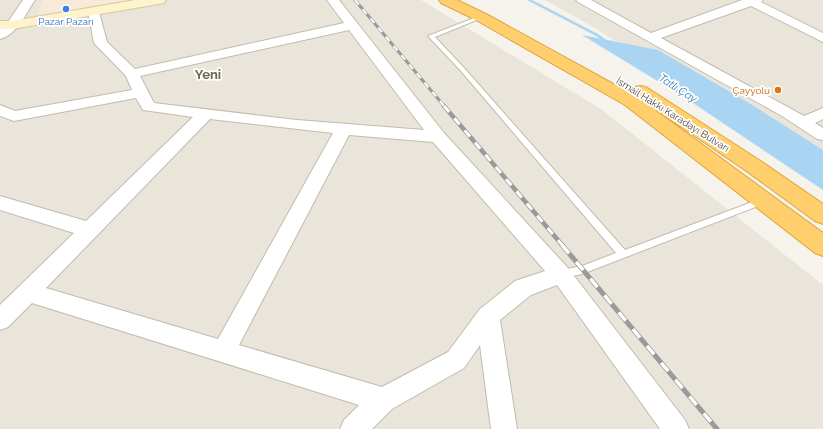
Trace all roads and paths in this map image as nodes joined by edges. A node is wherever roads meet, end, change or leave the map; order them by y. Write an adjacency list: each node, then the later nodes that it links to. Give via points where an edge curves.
1 (29, 0): 10 (street)
2 (159, 0): 8 (street)
3 (334, 0): 11 (street)
4 (446, 0): 9 (highway)
5 (475, 0): 26 (highway, İsmail Hakkı Karadayı Bulvarı, via 643,93)
6 (582, 0): 13 (street)
7 (752, 1): 13 (street); 14 (street)
8 (94, 11): 10 (street); 15 (street, via 101,43)
9 (481, 17): 24 (highway, via 631,101); 29 (lane, via 431,36)
10 (6, 25): 12 (street)
11 (354, 26): 15 (street); 23 (street)
12 (0, 35)
13 (651, 37): 20 (street)
14 (823, 38)
15 (132, 74): 16 (street)
16 (141, 93): 17 (street, via 14,116); 19 (street, via 148,107)
17 (0, 110)
18 (823, 113): 20 (street)
19 (206, 114): 21 (street); 27 (street)
20 (803, 123): 22 (street)
21 (344, 129): 23 (street); 34 (street)
22 (823, 136)
23 (438, 137): 30 (street)
24 (763, 201): 28 (highway); 29 (lane)
25 (0, 204): 27 (street)
26 (823, 215)
27 (90, 230): 31 (street)
28 (823, 246)
29 (624, 254): 30 (lane, via 582,270)
30 (561, 274): 32 (street, via 522,288); 38 (street)
31 (27, 292): 33 (street); 34 (street)
32 (488, 316): 35 (street, via 456,360); 37 (street)
33 (0, 320)
34 (223, 352): 35 (street)
35 (383, 400): 36 (street)
36 (353, 429)
37 (504, 429)
38 (676, 429)

